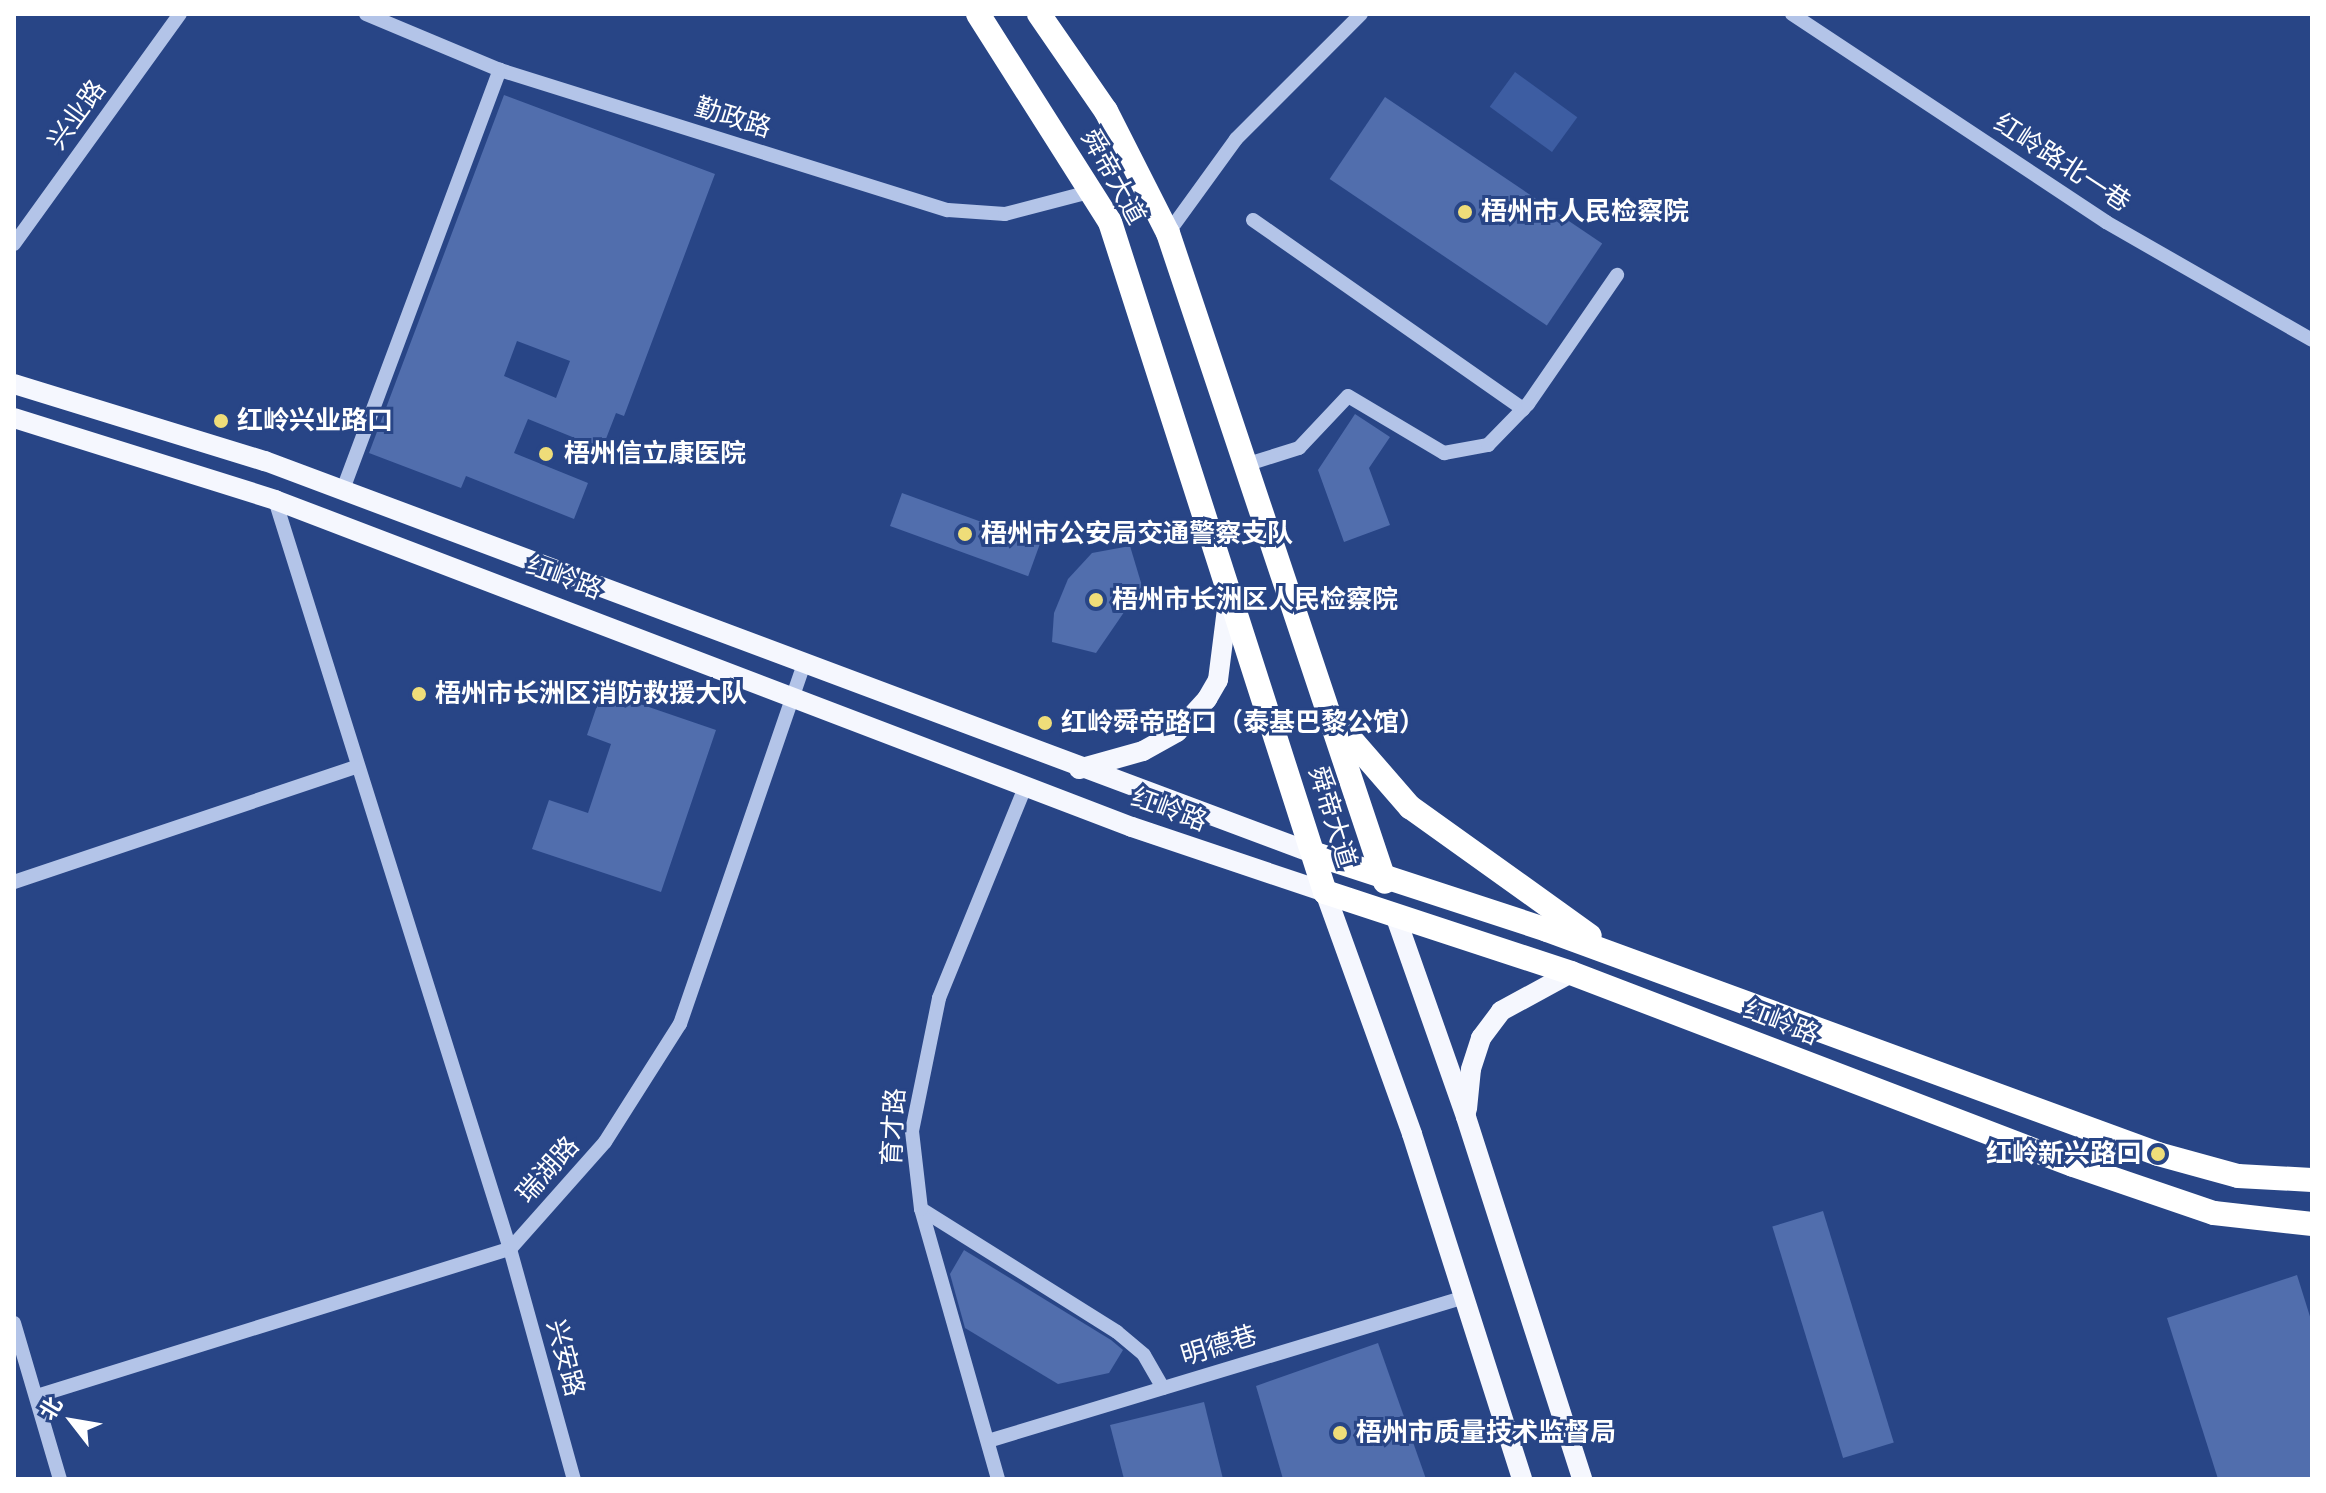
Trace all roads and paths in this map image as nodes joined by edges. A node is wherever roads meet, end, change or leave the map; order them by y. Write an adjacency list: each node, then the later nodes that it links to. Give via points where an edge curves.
1 (180, 14): 11 (street, 兴业路)
2 (366, 14): 7 (street, 勤政路)
3 (978, 14): 8 (highway, 舜帝大道)
4 (1039, 14): 10 (highway, 舜帝大道, via 1106,111)
5 (1361, 14): 10 (street, via 1236,139)
6 (1792, 14): 13 (street, 红岭路北一巷, via 2106,222)
7 (500, 70): 8 (street, 勤政路, via 948,210 1005,214); 18 (street)
8 (1093, 191): 20 (highway, 舜帝大道, via 1122,252)
9 (1253, 220): 15 (street)
10 (1168, 233): 17 (highway, 舜帝大道)
11 (14, 244)
12 (1617, 275): 15 (street)
13 (2312, 340)
14 (14, 384): 18 (main road, 红岭路, via 265,461)
15 (1523, 409): 17 (street, via 1488,445 1444,453 1348,396 1299,448)
16 (14, 418): 19 (main road, 红岭路)
17 (1245, 465): 23 (highway, 舜帝大道)
18 (342, 492): 21 (main road, 红岭路)
19 (275, 500): 22 (main road, 红岭路); 24 (street, 兴安路)
20 (1226, 573): 25 (main road, via 1225,647 1218,680 1207,699 1177,732 1143,751); 27 (highway, 舜帝大道)
21 (804, 663): 22 (street, 瑞湖路); 25 (main road, 红岭路)
22 (793, 693): 26 (main road, 红岭路); 38 (street, 瑞湖路, via 680,1024 605,1142)
23 (1321, 702): 28 (highway, 舜帝大道); 32 (highway, via 1366,762 1410,807)
24 (355, 767): 29 (street); 38 (street, 兴安路)
25 (1079, 769): 27 (main road, 红岭路)
26 (1026, 785): 30 (main road, 红岭路); 36 (street, 育才路, via 939,998 922,1064 912,1131)
27 (1315, 854): 28 (highway, 红岭路); 30 (highway, 舜帝大道)
28 (1382, 874): 31 (highway, 舜帝大道); 32 (highway, 红岭路)
29 (14, 882)
30 (1325, 892): 31 (highway, 红岭路); 39 (main road, 舜帝大道)
31 (1395, 915): 33 (highway, 红岭路); 34 (main road)
32 (1622, 958): 35 (highway, 红岭路, via 2192,1165 2238,1176)
33 (1571, 973): 34 (main road, via 1501,1011 1481,1038 1471,1069); 37 (highway, 红岭路, via 2172,1199 2237,1217)
34 (1466, 1117): 48 (main road)
35 (2312, 1180)
36 (921, 1209): 41 (street, via 1117,1332 1144,1355); 43 (street, 育才路)
37 (2312, 1224)
38 (510, 1249): 42 (street); 45 (street, 兴安路)
39 (1464, 1297): 41 (street, 明德巷); 47 (main road, 舜帝大道)
40 (14, 1323): 42 (street)
41 (1163, 1388): 43 (street, 明德巷)
42 (37, 1396): 44 (street)
43 (988, 1441): 46 (street, 育才路)
44 (60, 1479)
45 (574, 1479)
46 (998, 1479)
47 (1522, 1479)
48 (1582, 1479)

